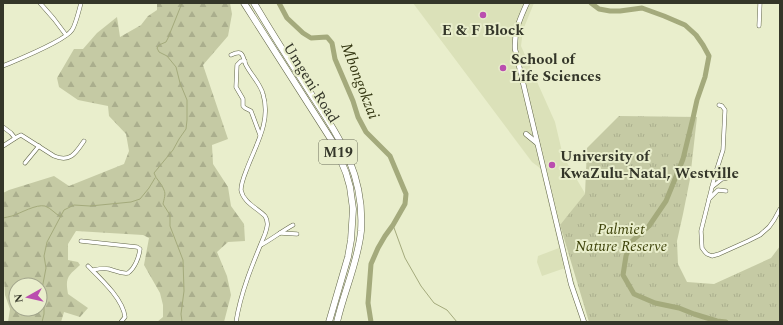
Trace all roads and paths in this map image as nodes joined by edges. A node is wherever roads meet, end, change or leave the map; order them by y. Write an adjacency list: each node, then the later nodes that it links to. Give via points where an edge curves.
1 (40, 3): 8 (street)
2 (81, 3): 8 (street, via 72,29)
3 (244, 3): 36 (highway, Umgeni Road / M19, via 334,144 350,187 353,209 351,240)
4 (254, 3): 37 (highway, Umgeni Road / M19, via 341,142 354,170 361,230 355,264)
5 (527, 3): 18 (street, via 516,29 515,49)
6 (760, 3): 7 (street)
7 (759, 26)
8 (66, 35): 11 (street)
9 (231, 54): 10 (street, via 241,53)
10 (245, 61): 15 (street, via 265,100 265,120); 15 (street, via 237,65 236,87 243,99 243,106 251,111)
11 (3, 66)
12 (720, 105): 23 (street, via 725,110 724,142)
13 (3, 127): 16 (street)
14 (526, 134): 18 (street)
15 (260, 135): 31 (street, via 241,188 245,199 267,219)
16 (15, 138): 19 (street); 20 (street, via 23,136)
17 (84, 141): 20 (street, via 68,158 54,156)
18 (537, 143): 38 (street, via 571,284)
19 (3, 146)
20 (39, 146): 21 (street)
21 (25, 163)
22 (727, 178): 23 (street)
23 (712, 187): 25 (street)
24 (726, 191): 25 (street, via 718,190)
25 (709, 199): 26 (street, via 701,239 703,250 710,255 719,254 760,234 769,227)
26 (780, 209)
27 (293, 225): 28 (street)
28 (280, 233): 29 (street); 31 (street)
29 (297, 234)
30 (81, 241): 33 (street, via 140,249 136,262 128,273 110,269)
31 (260, 246): 35 (street, via 245,285)
32 (88, 266): 33 (street)
33 (92, 270): 34 (street, via 105,283 122,308 125,317)
34 (121, 322)
35 (236, 322)
36 (329, 322)
37 (338, 322)
38 (584, 322)

